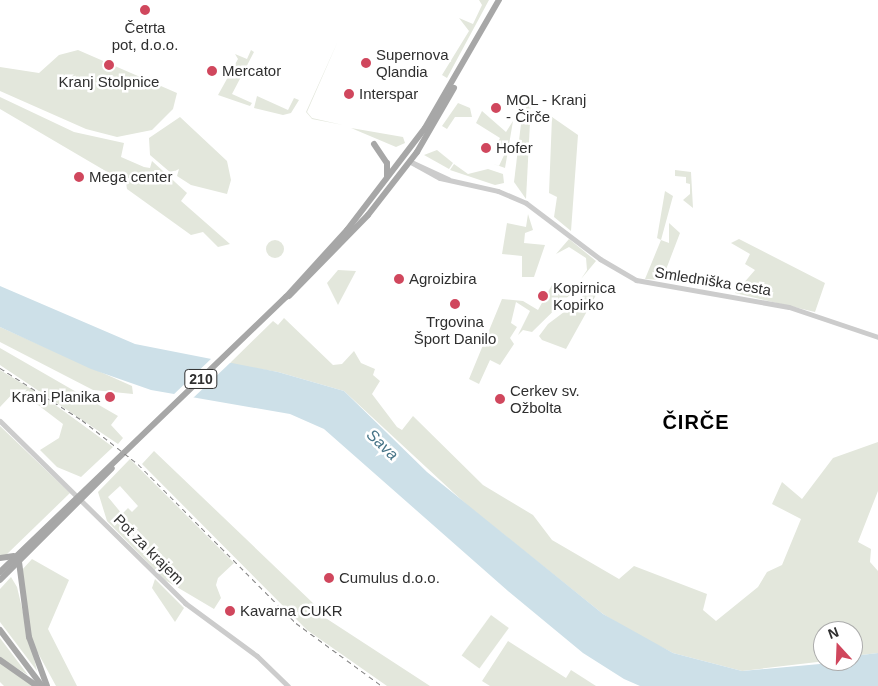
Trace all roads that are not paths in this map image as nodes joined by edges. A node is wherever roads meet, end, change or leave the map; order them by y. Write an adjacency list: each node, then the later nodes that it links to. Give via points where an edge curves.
1 (499, 0): 2 (main road, 210)
2 (474, 48): 4 (main road, 210, via 434,126); 5 (main road, 210)
3 (374, 144): 5 (main road, via 387,163)
4 (409, 161): 6 (main road, 210, via 334,254); 7 (street, Smledniška cesta, via 448,179 498,191 526,203 600,259 636,280 781,305)
5 (386, 180): 6 (main road, 210)
6 (286, 297): 9 (main road, 210)
7 (878, 337)
8 (0, 421): 18 (street, Pot za krajem, via 185,604 257,656)
9 (18, 557): 10 (main road); 11 (main road, 210); 12 (main road)
10 (0, 558)
11 (1, 573): 12 (main road)
12 (19, 588): 17 (main road, via 36,661)
13 (0, 630): 16 (main road)
14 (0, 660): 15 (main road)
15 (37, 686)
16 (42, 686)
17 (47, 686)
18 (288, 686)

